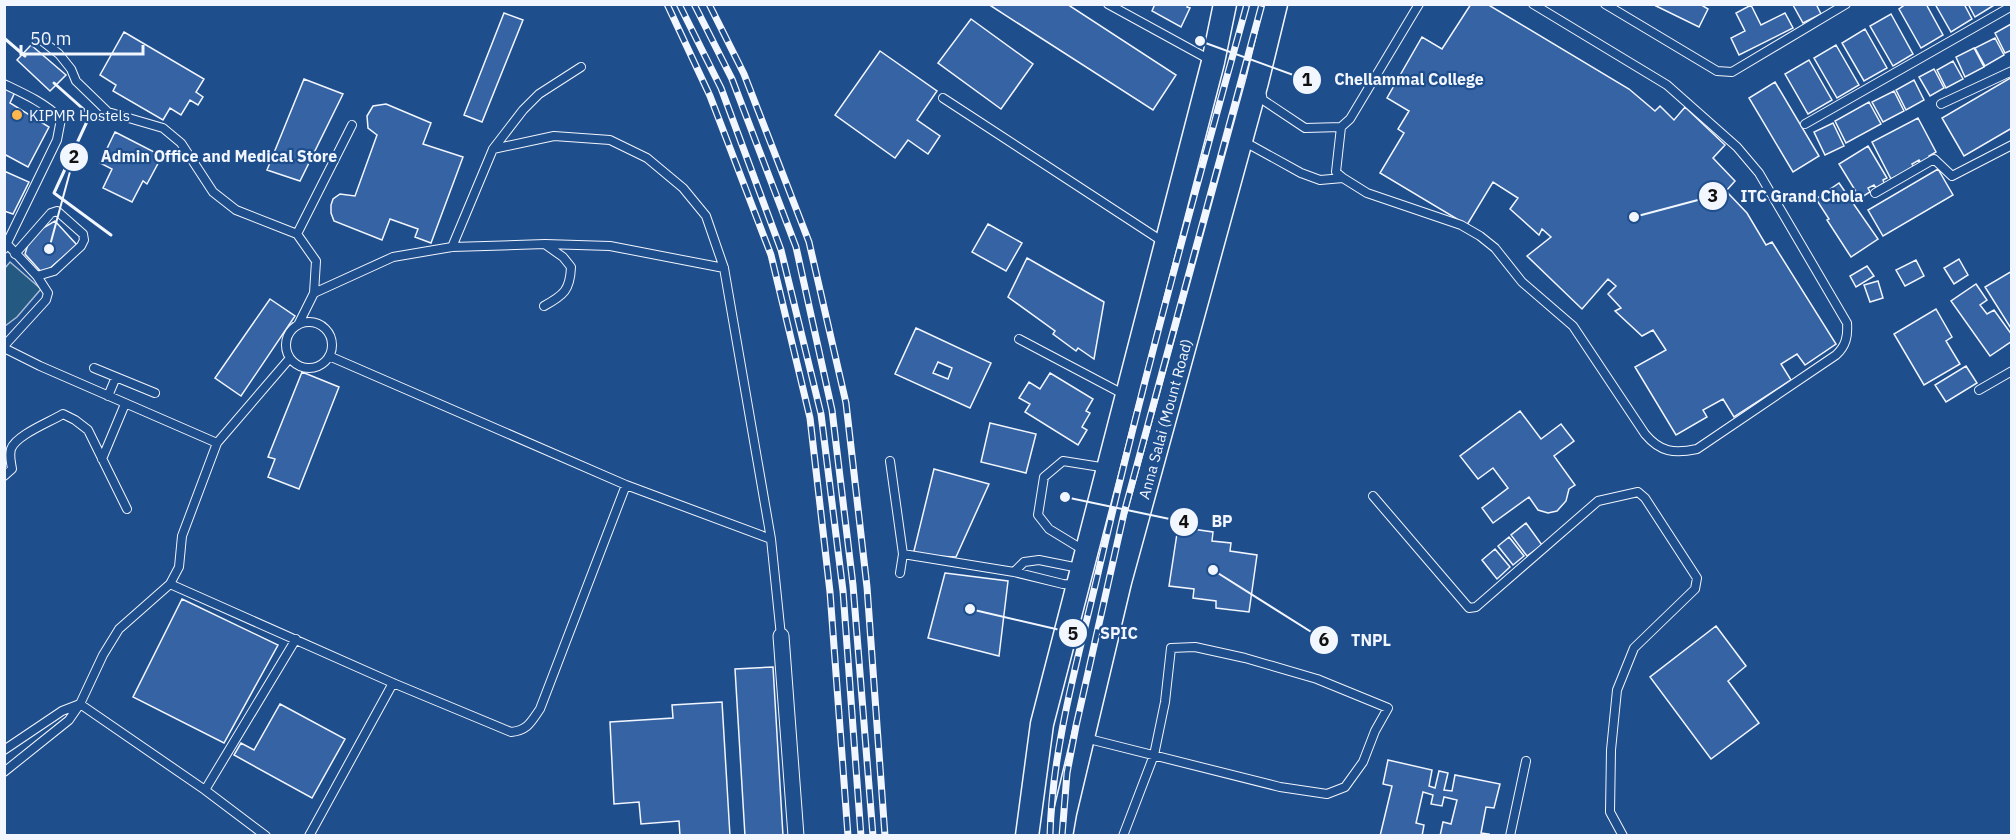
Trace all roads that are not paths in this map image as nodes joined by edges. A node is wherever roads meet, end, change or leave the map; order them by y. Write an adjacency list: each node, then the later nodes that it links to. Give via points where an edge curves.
1 (1108, 4): 10 (lane)
2 (1225, 4): 10 (main road)
3 (1276, 4): 13 (main road, Anna Salai (Mount Road))
4 (1419, 4): 19 (lane, via 1350,119)
5 (1533, 4): 23 (lane, via 1667,86 1747,157 1846,323 1845,344 1840,351 1697,449 1675,452 1659,448 1645,434 1573,326 1522,282 1495,248 1461,225 1367,193)
6 (1605, 4): 7 (lane, via 1717,71 1732,72)
7 (1846, 4)
8 (2012, 6): 17 (lane)
9 (36, 36): 25 (lane, via 59,54 76,81 108,112 163,128 182,143 213,192 236,210)
10 (1213, 62): 26 (main road)
11 (581, 67): 22 (lane, via 539,94)
12 (2012, 70): 16 (lane)
13 (1257, 82): 19 (lane, via 1263,100 1305,128); 20 (main road, Anna Salai (Mount Road))
14 (4, 84): 28 (lane, via 38,100 61,119 57,140)
15 (943, 98): 26 (lane)
16 (1941, 104)
17 (1805, 124)
18 (352, 125): 25 (lane)
19 (1341, 126): 23 (lane, via 1336,172)
20 (1241, 140): 23 (lane, via 1320,180); 66 (main road, Anna Salai (Mount Road), via 1120,582)
21 (2012, 145): 24 (lane, via 1952,176 1934,159)
22 (493, 149): 29 (lane); 31 (lane, via 554,136 610,140 647,158 683,188 706,216)
23 (1343, 178)
24 (1875, 193)
25 (297, 234): 33 (lane, via 316,261)
26 (1166, 243): 46 (main road)
27 (545, 244): 29 (lane); 31 (lane, via 610,246); 34 (lane, via 571,267 570,282 558,298)
28 (6, 247): 30 (lane)
29 (452, 247): 33 (lane, via 393,257)
30 (15, 254): 32 (lane); 32 (lane, via 57,211 82,234 81,246 54,271)
31 (724, 268): 56 (lane)
32 (37, 276): 37 (lane, via 48,293 46,300)
33 (314, 293): 35 (lane)
34 (544, 306)
35 (298, 325): 38 (lane, via 312,322 326,329 332,342); 39 (lane, via 288,336)
36 (1019, 339): 46 (lane)
37 (4, 347): 45 (lane)
38 (329, 357): 39 (lane, via 310,368); 53 (lane)
39 (290, 358): 48 (lane)
40 (94, 368): 42 (lane)
41 (2012, 371): 43 (lane)
42 (116, 377): 44 (lane); 45 (lane)
43 (1979, 390)
44 (155, 393)
45 (108, 396): 47 (lane)
46 (1126, 396): 51 (main road)
47 (125, 404): 48 (lane); 49 (lane)
48 (217, 443): 61 (lane, via 182,536 178,567)
49 (102, 459): 52 (lane, via 88,430 63,414 22,436 12,447 12,469); 55 (lane)
50 (890, 461): 57 (lane)
51 (1108, 469): 58 (main road); 58 (lane, via 1063,461 1044,477 1038,515)
52 (4, 476)
53 (626, 485): 56 (lane); 64 (lane, via 540,709 528,726 511,732)
54 (1372, 496): 79 (lane, via 1469,608 1476,607 1598,501 1638,492 1645,498 1697,578 1695,589 1634,648 1617,690 1610,812)
55 (127, 509)
56 (771, 539): 62 (lane)
57 (903, 554): 59 (lane); 60 (lane)
58 (1082, 569): 59 (lane, via 1039,560 1024,562); 59 (lane, via 1063,584); 75 (main road, via 1042,724)
59 (1014, 572)
60 (900, 573)
61 (170, 584): 63 (lane); 65 (lane, via 119,629)
62 (781, 636): 74 (street)
63 (296, 639): 64 (lane); 71 (lane)
64 (393, 683): 73 (lane)
65 (80, 705): 67 (lane, via 45,721); 70 (lane, via 69,720); 71 (lane)
66 (1083, 737): 68 (lane); 76 (main road, Anna Salai (Mount Road))
67 (4, 750)
68 (1154, 755): 68 (lane, via 1280,787 1327,794 1345,787 1363,762 1388,708 1317,679 1245,658 1195,647 1171,648); 77 (lane)
69 (1526, 761): 78 (lane)
70 (4, 772)
71 (205, 790): 72 (lane)
72 (266, 836)
73 (309, 836)
74 (796, 836)
75 (1027, 836)
76 (1061, 836)
77 (1123, 836)
78 (1510, 836)
79 (1623, 836)

